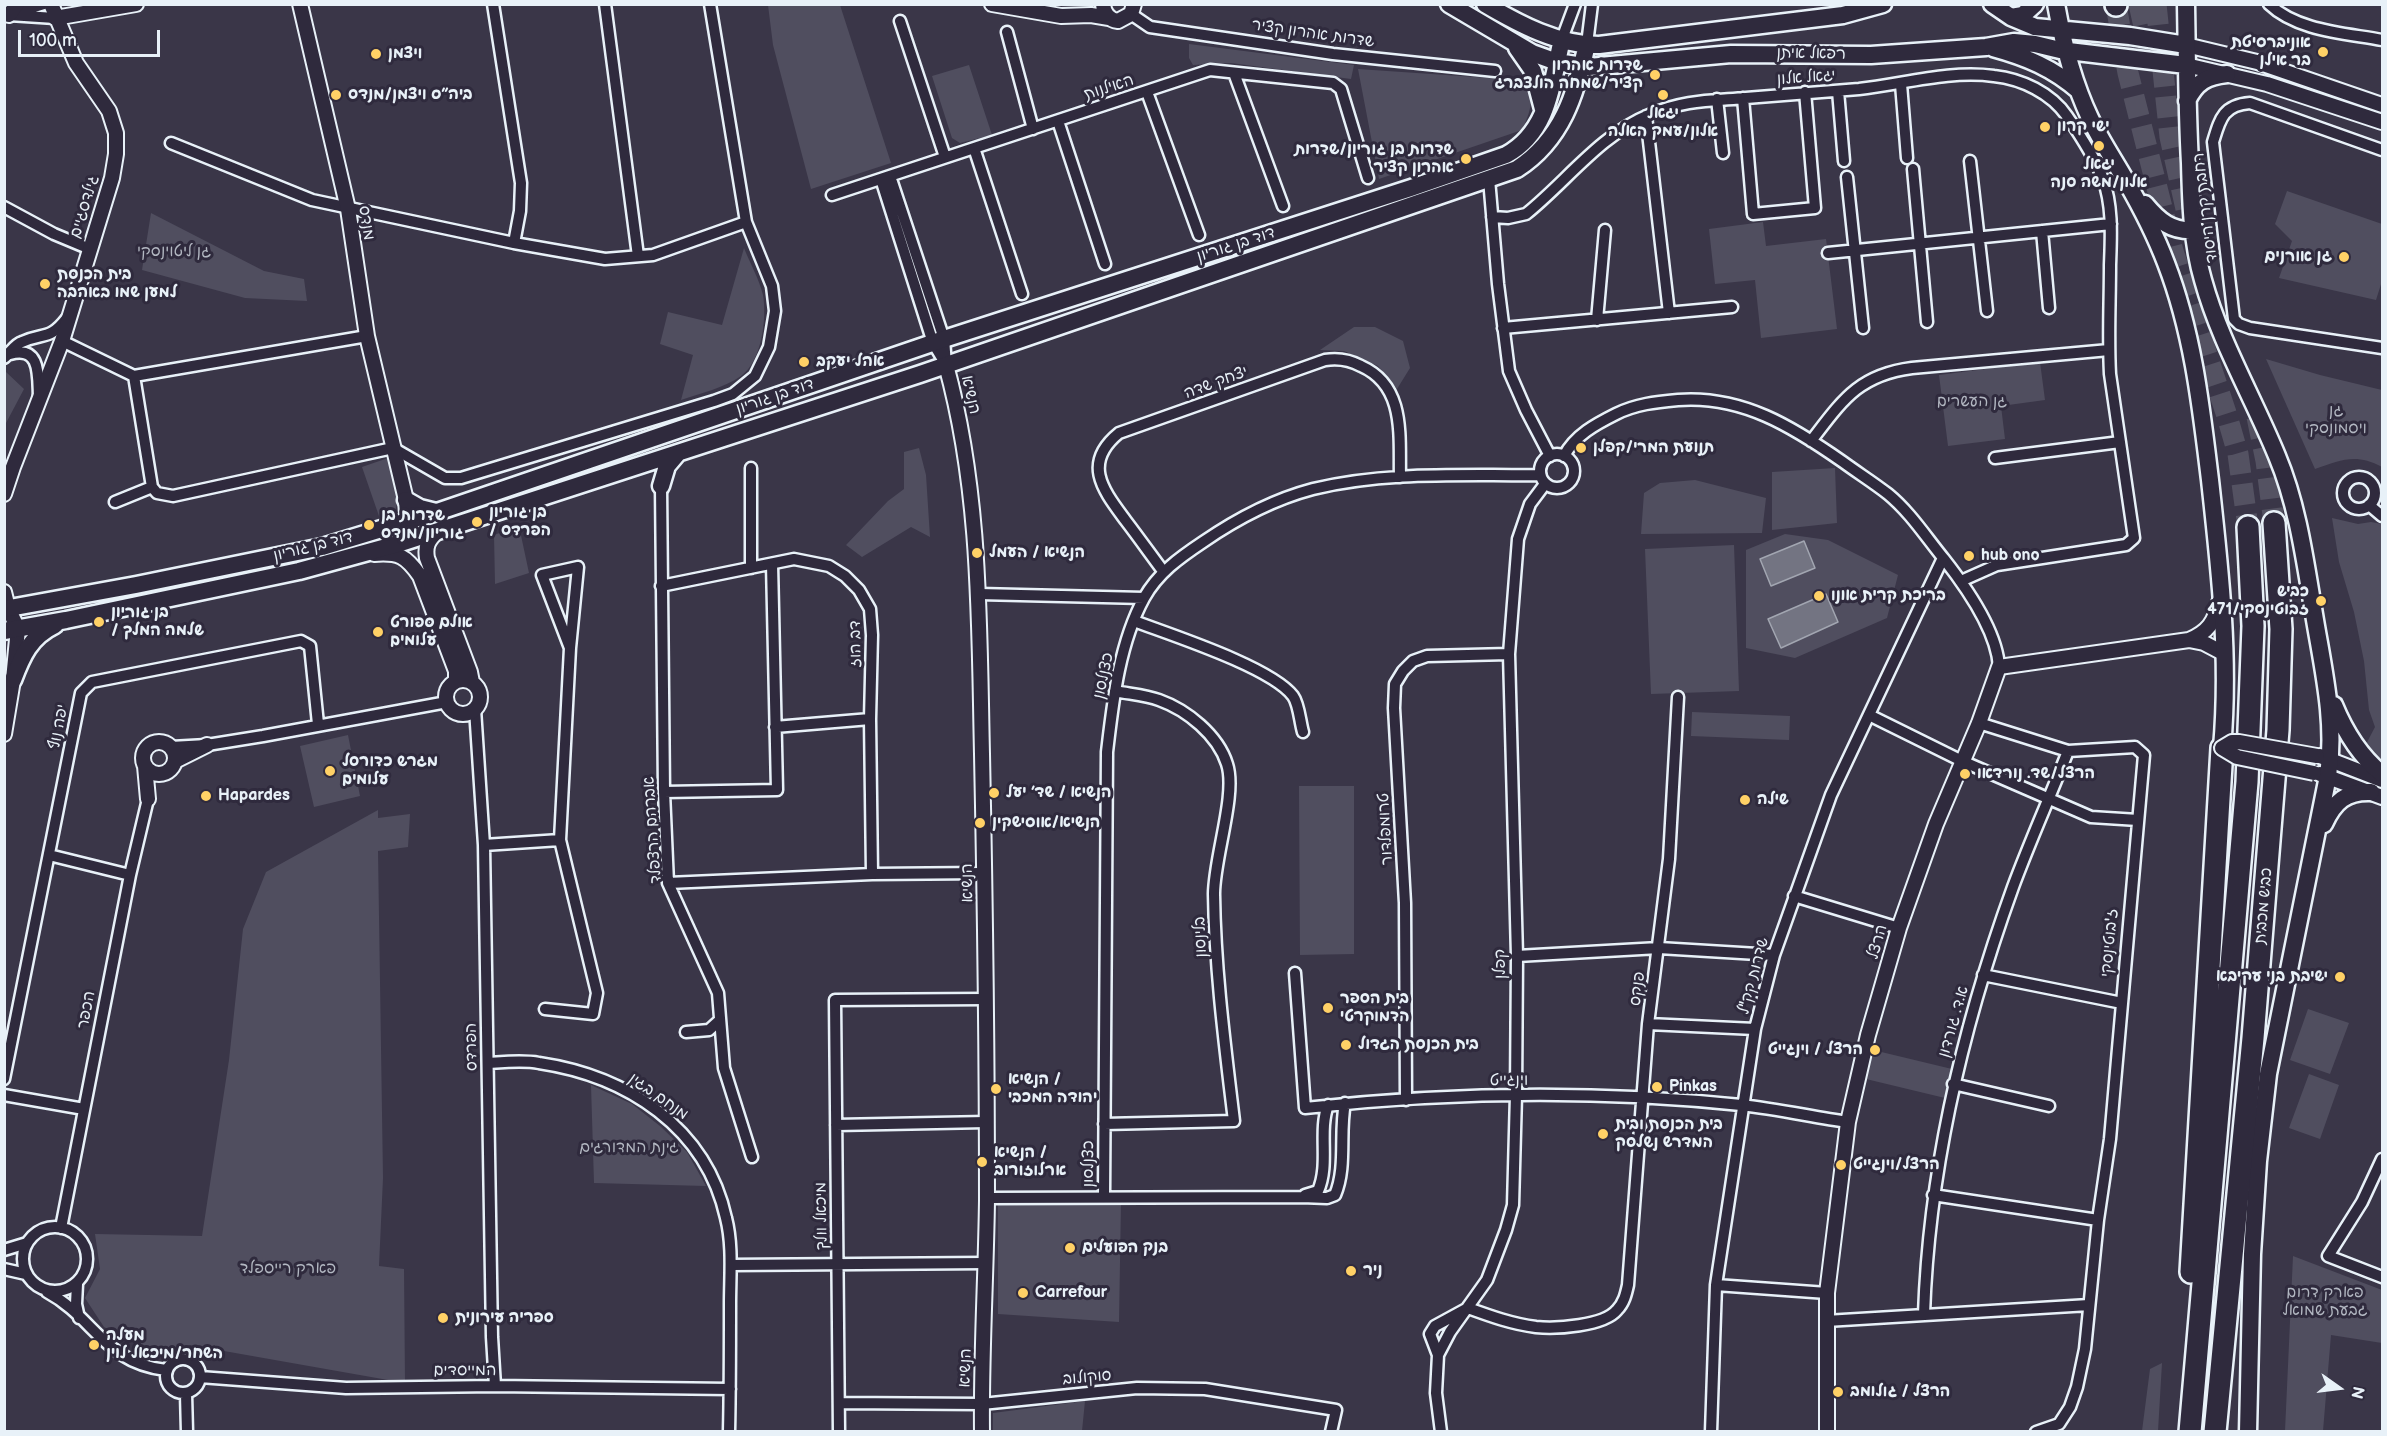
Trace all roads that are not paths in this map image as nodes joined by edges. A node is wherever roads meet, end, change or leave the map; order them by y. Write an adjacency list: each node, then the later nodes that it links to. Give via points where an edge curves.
1 (44, 4): 21 (street)
2 (136, 4): 20 (street)
3 (300, 4): 73 (street, מנדס)
4 (492, 4): 82 (street, via 521,183)
5 (605, 4): 87 (street)
6 (710, 4): 75 (street)
7 (992, 4): 22 (street)
8 (1101, 4): 22 (street); 24 (street)
9 (1449, 4): 31 (main road, רפאל איתן)
10 (1485, 4): 29 (main road, רפאל איתן, via 1536,31)
11 (1575, 4): 29 (street)
12 (1592, 4): 32 (street)
13 (1883, 4): 32 (main road, רפאל איתן, via 1834,16)
14 (1992, 4): 23 (main road)
15 (2035, 4): 23 (main road, via 2023,15)
16 (2056, 4): 26 (main road)
17 (2186, 4): 33 (main road)
18 (2269, 4): 30 (street, via 2293,20)
19 (1132, 9): 24 (street, via 1118,21); 39 (street, שדרות אהרון קציר, via 1150,27 1333,54)
20 (53, 11): 21 (street); 84 (street, גילדסגיים, via 76,63 109,111 116,133 111,178)
21 (10, 12)
22 (1078, 16): 24 (street)
23 (2011, 17): 26 (main road, via 2035,27)
24 (1109, 18)
25 (900, 21): 60 (street)
26 (2061, 29): 28 (main road); 35 (main road)
27 (1007, 32): 55 (street)
28 (2092, 32): 33 (main road); 35 (main road)
29 (1562, 39): 32 (main road, רפאל איתן); 36 (main road, דוד בן גוריון)
30 (2382, 40)
31 (1510, 42): 36 (main road, רפאל איתן); 51 (main road, via 1533,71)
32 (1587, 44): 38 (main road, דוד בן גוריון)
33 (2186, 45): 37 (main road); 50 (street, via 2258,62)
34 (1986, 46): 35 (main road, רפאל איתן, via 2026,43); 38 (main road, רפאל איתן, via 1871,55 1731,54); 46 (main road, via 2049,68)
35 (2066, 51): 37 (main road, רפאל איתן); 46 (main road)
36 (1557, 62): 38 (main road, רפאל איתן); 51 (main road, דוד בן גוריון)
37 (2186, 65): 41 (street); 49 (main road)
38 (1582, 67): 68 (main road, דוד בן גוריון, via 1567,114 1545,147 1517,170)
39 (1495, 71)
40 (1234, 73): 44 (street, האילנות, via 1210,70); 67 (street, האילנות, via 1333,84 1341,89); 71 (street)
41 (2227, 74): 49 (main road, via 2202,80); 54 (street)
42 (1901, 84): 43 (street, יגאל אלון); 61 (street); 76 (street, יגאל אלון, via 1958,74 1988,75 2030,86 2052,99 2067,116 2103,180)
43 (1838, 91): 45 (street, יגאל אלון); 62 (street)
44 (1147, 92): 53 (street, האילנות); 80 (street)
45 (1806, 92): 47 (street, יגאל אלון); 47 (street, via 1815,208 1753,214)
46 (2079, 92): 69 (main road)
47 (1743, 98): 48 (street, יגאל אלון)
48 (1717, 99): 52 (street, יגאל אלון, via 1690,102); 59 (street)
49 (2187, 101): 78 (main road)
50 (2382, 105)
51 (1544, 114): 101 (main road, דוד בן גוריון, via 1528,141 1506,155)
52 (1646, 116): 74 (street, יגאל אלון, via 1610,139 1526,214); 93 (street)
53 (1058, 121): 55 (street, האילנות); 88 (street)
54 (2382, 122)
55 (1033, 129): 57 (street, האילנות)
56 (171, 143): 73 (street, via 312,200)
57 (974, 148): 60 (street, האילנות); 89 (street)
58 (2382, 150): 102 (street, רחבת קרן היסוד, via 2250,103 2228,109 2213,142 2234,319 2250,328)
59 (1723, 153)
60 (945, 157): 66 (street, האילנות)
61 (1907, 158)
62 (1845, 161)
63 (1970, 161): 81 (street)
64 (1912, 169): 83 (street)
65 (1847, 177): 85 (street)
66 (886, 178): 70 (street, האילנות); 101 (street)
67 (1368, 178)
68 (1489, 179): 74 (street); 105 (main road, דוד בן גוריון)
69 (2128, 182): 78 (main road, via 2163,223 2173,229); 139 (main road, via 2166,262 2188,332)
70 (832, 195)
71 (1283, 206)
72 (4, 207): 84 (street)
73 (348, 209): 82 (street); 99 (street, מנדס)
74 (1492, 217): 97 (street)
75 (746, 222): 87 (street, via 653,255); 110 (street, via 772,286 775,311 769,346 755,376 733,394 461,478 445,478)
76 (2111, 224): 79 (street); 103 (street, יגאל אלון)
77 (1605, 230): 95 (street)
78 (2194, 230): 154 (main road, via 2199,266 2214,314 2291,494)
79 (2042, 231): 81 (street); 91 (street)
80 (1199, 235)
81 (1979, 238): 83 (street); 92 (street)
82 (514, 243): 87 (street, via 605,260)
83 (1920, 244): 85 (street); 96 (street)
84 (90, 249): 94 (street, גילדסגיים)
85 (1855, 251): 86 (street); 98 (street)
86 (1828, 253)
87 (638, 256)
88 (1105, 264)
89 (1022, 294)
90 (1732, 307): 93 (street)
91 (2049, 308)
92 (1987, 311)
93 (1669, 313): 95 (street)
94 (69, 315): 100 (street, גילדסגיים); 104 (street, via 58,330 19,342)
95 (1597, 320): 97 (street)
96 (1927, 322)
97 (1503, 328): 112 (street, via 1513,382)
98 (1863, 328)
99 (367, 336): 106 (street); 110 (street, מנדס)
100 (62, 341): 106 (street); 107 (street, גילדסגיים)
101 (939, 341): 105 (street); 125 (main road, דוד בן גוריון)
102 (2382, 348)
103 (2109, 350): 108 (street, via 1884,373 1845,398); 109 (street, יגאל אלון)
104 (7, 356): 107 (street, via 20,351 37,364)
105 (946, 365): 111 (main road, דוד בן גוריון); 140 (street, הנשיא, via 974,510)
106 (134, 376): 120 (street)
107 (39, 400): 121 (street, גילדסגיים)
108 (1811, 441): 113 (street, via 1758,411 1687,399 1632,407 1586,432); 133 (street, via 1889,495)
109 (2120, 442): 114 (street); 137 (street, יגאל אלון, via 2132,541 1997,565)
110 (393, 448): 120 (street, via 172,496 157,493); 122 (street, מנדס)
111 (678, 453): 115 (main road, דוד בן גוריון); 119 (main road, via 665,471)
112 (1550, 456): 113 (street); 118 (street, via 1543,462)
113 (1564, 456): 118 (street, via 1572,463 1574,474 1566,486 1557,489)
114 (1995, 458)
115 (632, 468): 119 (main road, via 652,473); 130 (main road, דוד בן גוריון)
116 (751, 468): 135 (street)
117 (1400, 477): 118 (street, כצנלסון); 136 (street, כצנלסון, via 1358,480 1311,490 1264,507 1218,531); 136 (street, יצחק שדה, via 1395,401 1378,376 1350,361 1325,360 1119,433 1105,446 1101,456 1098,469 1103,490)
118 (1542, 479): 148 (street, קפלן, via 1518,539)
119 (661, 486): 138 (street, אברהם הרצפלד)
120 (152, 487): 123 (street)
121 (4, 494)
122 (406, 500): 125 (main road); 127 (street, מנדס)
123 (115, 502)
124 (2375, 503): 126 (street)
125 (437, 512): 127 (main road, דוד בן גוריון)
126 (2382, 516)
127 (408, 520): 131 (street, מנדס); 142 (main road, דוד בן גוריון, via 322,548 136,585)
128 (2274, 523): 230 (highway, כביש מכבית, via 2281,629 2278,730)
129 (2248, 527): 263 (highway, כביש מכבית, via 2253,626 2247,782)
130 (437, 532): 131 (main road, דוד בן גוריון); 153 (street, via 429,538 427,558)
131 (401, 543): 132 (main road, דוד בן גוריון)
132 (360, 555): 143 (main road, דוד בן גוריון); 152 (street, via 401,555 411,563 420,576 456,671)
133 (1943, 558): 137 (street); 159 (street, שדרות קק"ל)
134 (772, 564): 135 (street, דב הוז); 160 (street, דב הוז, via 794,559 829,566 859,590 870,609); 163 (street)
135 (751, 568): 138 (street, דב הוז)
136 (1163, 571): 141 (street, כצנלסון)
137 (1961, 581): 150 (street, via 1996,647)
138 (661, 586): 176 (street, אברהם הרצפלד)
139 (2222, 588): 146 (street, via 2210,627); 149 (main road)
140 (979, 594): 141 (street); 184 (street, הנשיא)
141 (1144, 598): 144 (street, כצנלסון)
142 (6, 603): 145 (street)
143 (66, 620): 145 (main road, דוד בן גוריון); 151 (main road, via 42,631 30,644)
144 (1134, 621): 155 (street, כצנלסון); 164 (street, via 1271,678 1294,697)
145 (8, 630): 151 (street)
146 (2189, 640): 149 (street); 150 (street)
147 (570, 648): 147 (street, via 574,610 578,567 542,574); 180 (street)
148 (1509, 654): 192 (street, קפלן); 208 (street, טרומפלדור, via 1426,656 1413,661 1395,684 1405,903)
149 (2226, 654): 167 (main road)
150 (1999, 667): 161 (street, הרצל)
151 (13, 680): 165 (street)
152 (456, 681): 153 (street); 157 (street, via 447,690)
153 (472, 682): 158 (street, via 480,696)
154 (2326, 684): 172 (main road, via 2331,719); 174 (main road, via 2347,732)
155 (1115, 691): 216 (street, כצנלסון, via 1107,752); 216 (street, בלינסון, via 1158,700 1186,715 1205,729 1227,764 1229,796 1214,892 1220,998 1234,1120)
156 (1678, 697): 190 (street, פנקס, via 1669,860)
157 (447, 702): 158 (street, via 458,713 469,713); 162 (street)
158 (475, 708): 181 (street, הפרדס)
159 (1869, 715): 170 (street); 188 (street, שדרות קק"ל, via 1831,795)
160 (870, 719): 163 (street); 185 (street, דב הוז)
161 (1979, 723): 168 (street, ז'בוטינסקי); 170 (street, הרצל)
162 (318, 724): 166 (street); 183 (street, יפה נוף, via 310,646 301,641 92,682 81,693)
163 (775, 727): 176 (street, via 777,790)
164 (1303, 732)
165 (4, 734)
166 (207, 745): 169 (street)
167 (2222, 748): 172 (street, bridge, via 2237,757); 262 (highway, via 2190,1281)
168 (2068, 751): 177 (street, א.ד. גורדון); 179 (street, ז'בוטינסקי, via 2135,747 2144,755)
169 (173, 754): 171 (street, via 161,742 151,744 143,755); 173 (street, via 170,770)
170 (1962, 761): 177 (street); 189 (street, הרצל)
171 (145, 766): 173 (street, via 150,772); 178 (street, הכפר)
172 (2322, 766): 175 (street); 182 (main road)
173 (161, 774): 178 (street, הכפר)
174 (2382, 774)
175 (2379, 790): 182 (main road, via 2353,793 2335,803)
176 (664, 792): 187 (street, אברהם הרצפלד)
177 (2049, 798): 179 (street, via 2091,817); 194 (street, א.ד. גורדון)
178 (148, 799): 186 (street, הכפר)
179 (2138, 820): 196 (street, ז'בוטינסקי)
180 (560, 840): 181 (street); 197 (street, via 597,993 593,1014)
181 (484, 844): 202 (street, הפרדס)
182 (2314, 847): 266 (main road, via 2268,1074 2258,1161)
183 (49, 855): 186 (street); 203 (street, יפה נוף)
184 (984, 873): 185 (street); 195 (street, הנשיא)
185 (872, 874): 187 (street)
186 (130, 875): 213 (street, הכפר)
187 (668, 883): 198 (street, אברהם הרצפלד, via 718,993)
188 (1794, 896): 189 (street); 191 (street, שדרות קק"ל)
189 (1899, 928): 215 (street, הרצל)
190 (1659, 948): 191 (street); 192 (street); 199 (street, פנקס)
191 (1774, 955): 200 (street, שדרות קק"ל)
192 (1517, 956): 206 (street, קפלן)
193 (1295, 973): 211 (street, וינגייט, via 1305,1108)
194 (1983, 975): 196 (street); 204 (street, א.ד. גורדון)
195 (985, 999): 214 (street, הנשיא); 217 (street, מיכאל וולך, via 835,1000)
196 (2122, 1003): 224 (street, ז'בוטינסקי, via 2110,1139)
197 (545, 1009)
198 (720, 1020): 201 (street, via 709,1030); 218 (street, אברהם הרצפלד, via 723,1068)
199 (1648, 1024): 200 (street); 207 (street, פנקס)
200 (1755, 1029): 210 (street, שדרות קק"ל)
201 (686, 1032)
202 (489, 1063): 231 (street, מנחם בגין, via 537,1062 578,1071 605,1080 670,1121 685,1134 716,1186 727,1219); 247 (street, הפרדס)
203 (4, 1079)
204 (1953, 1084): 212 (street); 220 (street, א.ד. גורדון)
205 (4, 1095): 213 (street)
206 (1516, 1095): 207 (street, וינגייט); 208 (street, וינגייט); 240 (street, קפלן, via 1510,1214 1487,1280)
207 (1642, 1097): 210 (street, וינגייט); 240 (street, פנקס, via 1628,1285 1616,1313 1590,1323 1536,1327)
208 (1406, 1100): 209 (street, וינגייט)
209 (1345, 1103): 211 (street, וינגייט); 222 (street, via 1340,1184 1335,1195)
210 (1743, 1105): 215 (street, וינגייט); 236 (street, שדרות קק"ל)
211 (1328, 1106): 222 (street, via 1321,1183 1318,1191)
212 (2049, 1106)
213 (84, 1109): 225 (street, הכפר)
214 (986, 1122): 217 (street); 223 (street, הנשיא)
215 (1848, 1122): 238 (street, הרצל)
216 (1104, 1124): 221 (street, כצנלסון)
217 (836, 1125): 229 (street, מיכאל וולך)
218 (752, 1157)
219 (2382, 1159): 234 (street, via 2362,1202 2328,1256)
220 (1933, 1195): 224 (street); 241 (street, א.ד. גורדון)
221 (1104, 1197): 222 (street); 223 (street)
222 (1302, 1197)
223 (987, 1198): 228 (street, הנשיא)
224 (2098, 1220): 239 (street, ז'בוטינסקי)
225 (61, 1228): 226 (street, via 42,1230); 235 (street, via 75,1233 87,1252 87,1266)
226 (27, 1243): 227 (street); 233 (street, via 23,1255)
227 (4, 1250)
228 (986, 1263): 229 (street); 251 (street, הנשיא)
229 (838, 1264): 231 (street); 250 (street, מיכאל וולך)
230 (2231, 1265): 264 (highway, כביש מכבית); 265 (highway)
231 (730, 1266): 248 (street, מנחם בגין)
232 (4, 1269): 233 (street)
233 (26, 1274): 237 (street)
234 (2382, 1277)
235 (77, 1284): 237 (street, via 54,1292); 242 (street)
236 (1716, 1285): 238 (street); 259 (street, שדרות קק"ל)
237 (39, 1288): 242 (street, via 65,1303)
238 (1827, 1293): 243 (street, הרצל)
239 (2089, 1305): 241 (street); 252 (street, ז'בוטינסקי, via 2078,1387)
240 (1468, 1308): 244 (street, קפלן); 244 (street, via 1435,1326 1431,1334)
241 (1924, 1314): 243 (street)
242 (79, 1318): 245 (street, via 125,1359)
243 (1826, 1321): 260 (street, הרצל)
244 (1438, 1355): 258 (street, קפלן, via 1436,1393)
245 (166, 1370): 246 (street, via 173,1362 189,1360 197,1366); 249 (street, via 169,1388)
246 (200, 1377): 247 (street, המייסדים, via 346,1388); 249 (street, via 196,1388)
247 (495, 1386): 248 (street, המייסדים)
248 (730, 1389): 254 (street, מנחם בגין)
249 (186, 1394): 253 (street)
250 (839, 1402): 251 (street, סוקולוב); 255 (street, מיכאל וולך)
251 (982, 1404): 256 (street, הנשיא); 257 (street, סוקולוב, via 1137,1388 1204,1389 1336,1410)
252 (2060, 1428): 261 (street)
253 (187, 1431)
254 (729, 1431)
255 (839, 1431)
256 (982, 1431)
257 (1332, 1431)
258 (1441, 1431)
259 (1711, 1431)
260 (1827, 1431)
261 (2036, 1431)
262 (2185, 1431)
263 (2190, 1431)
264 (2215, 1431)
265 (2228, 1431)
266 (2248, 1431)

